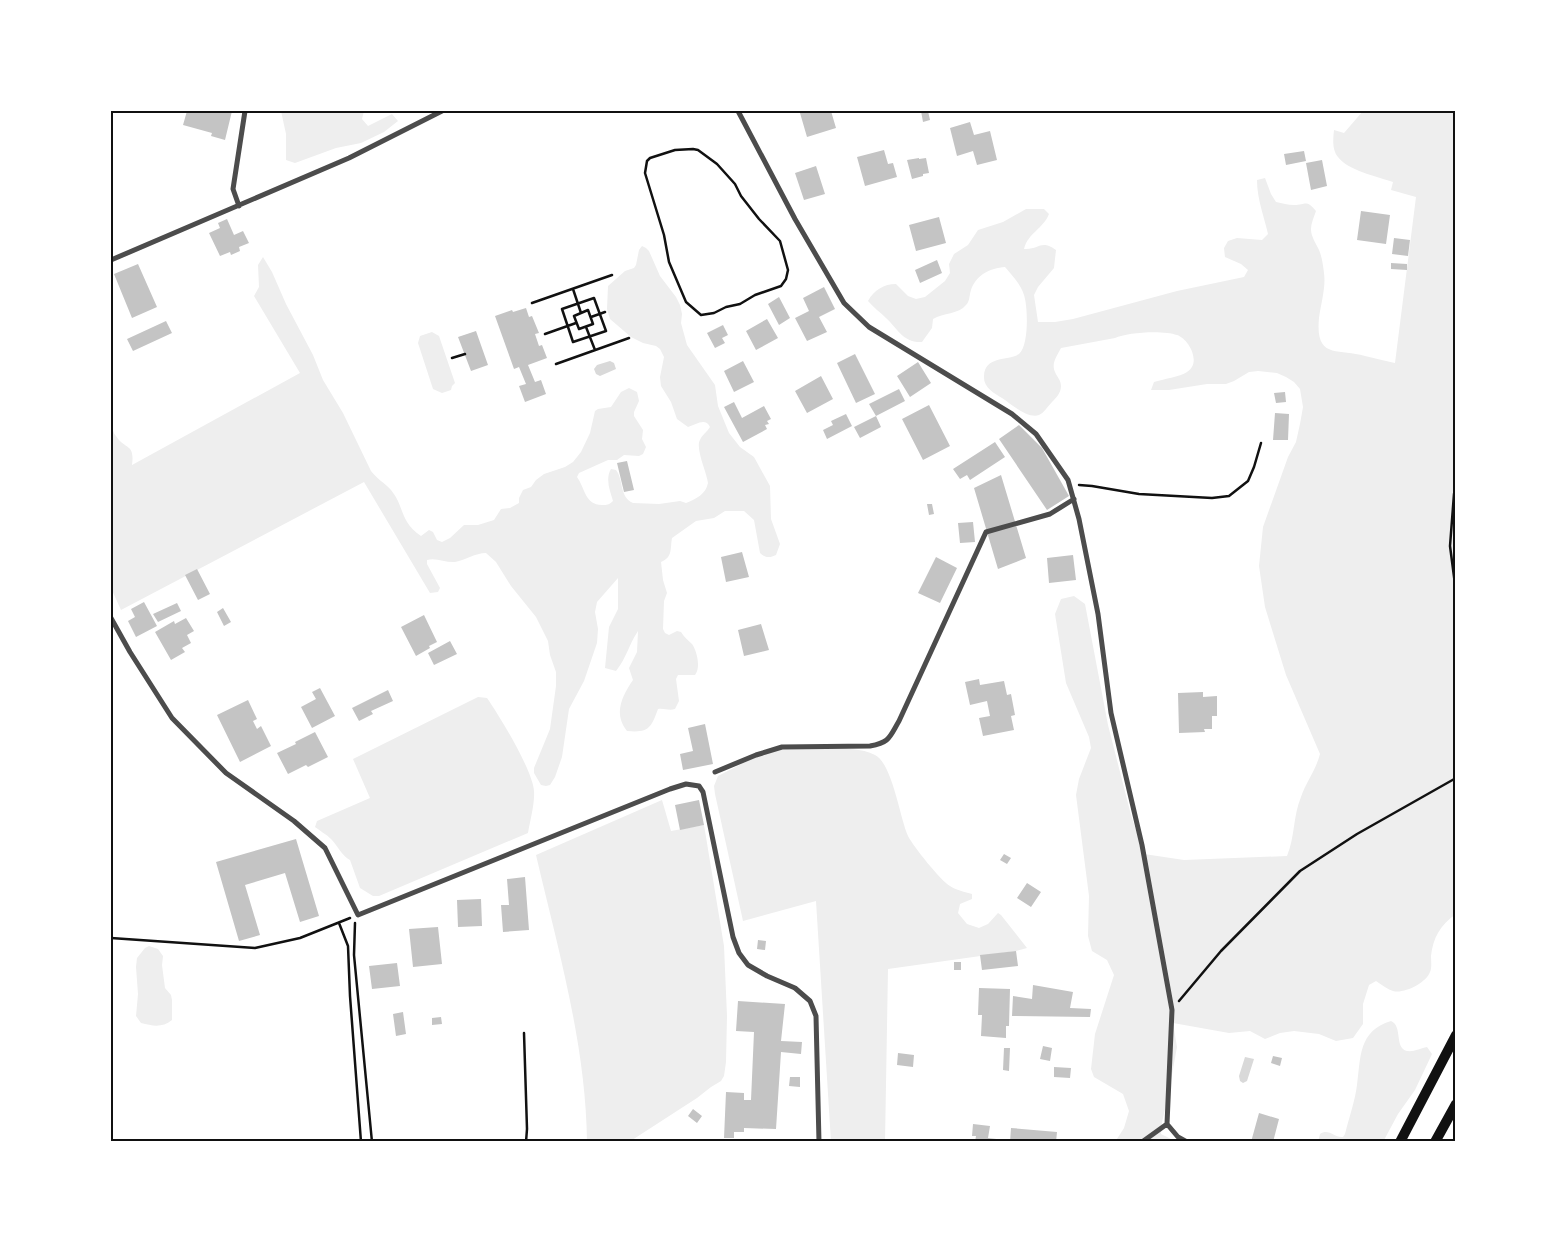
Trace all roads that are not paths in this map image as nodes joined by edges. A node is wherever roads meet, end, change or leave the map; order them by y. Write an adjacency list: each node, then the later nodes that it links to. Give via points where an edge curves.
1 (245, 111): 4 (street, via 233,189)
2 (442, 111): 4 (street, via 349,158)
3 (738, 111): 6 (street, via 795,220 844,303 869,327 1012,414 1036,434 1068,480)
4 (239, 206): 5 (street)
5 (111, 260)
6 (1074, 499): 8 (street, via 1050,514 986,532 899,721 884,743 782,747); 11 (street, via 1098,614 1112,713 1142,845 1172,1010)
7 (111, 618): 12 (street, via 172,718 226,773 325,848 358,915 670,789 686,784 700,786 704,792 739,953 748,965 795,988 810,1001 816,1016)
8 (715, 772)
9 (1456, 1035): 15 (highway)
10 (1456, 1104): 16 (highway)
11 (1167, 1124): 13 (street); 14 (street)
12 (820, 1142)
13 (1142, 1142)
14 (1187, 1142)
15 (1400, 1142)
16 (1435, 1142)

